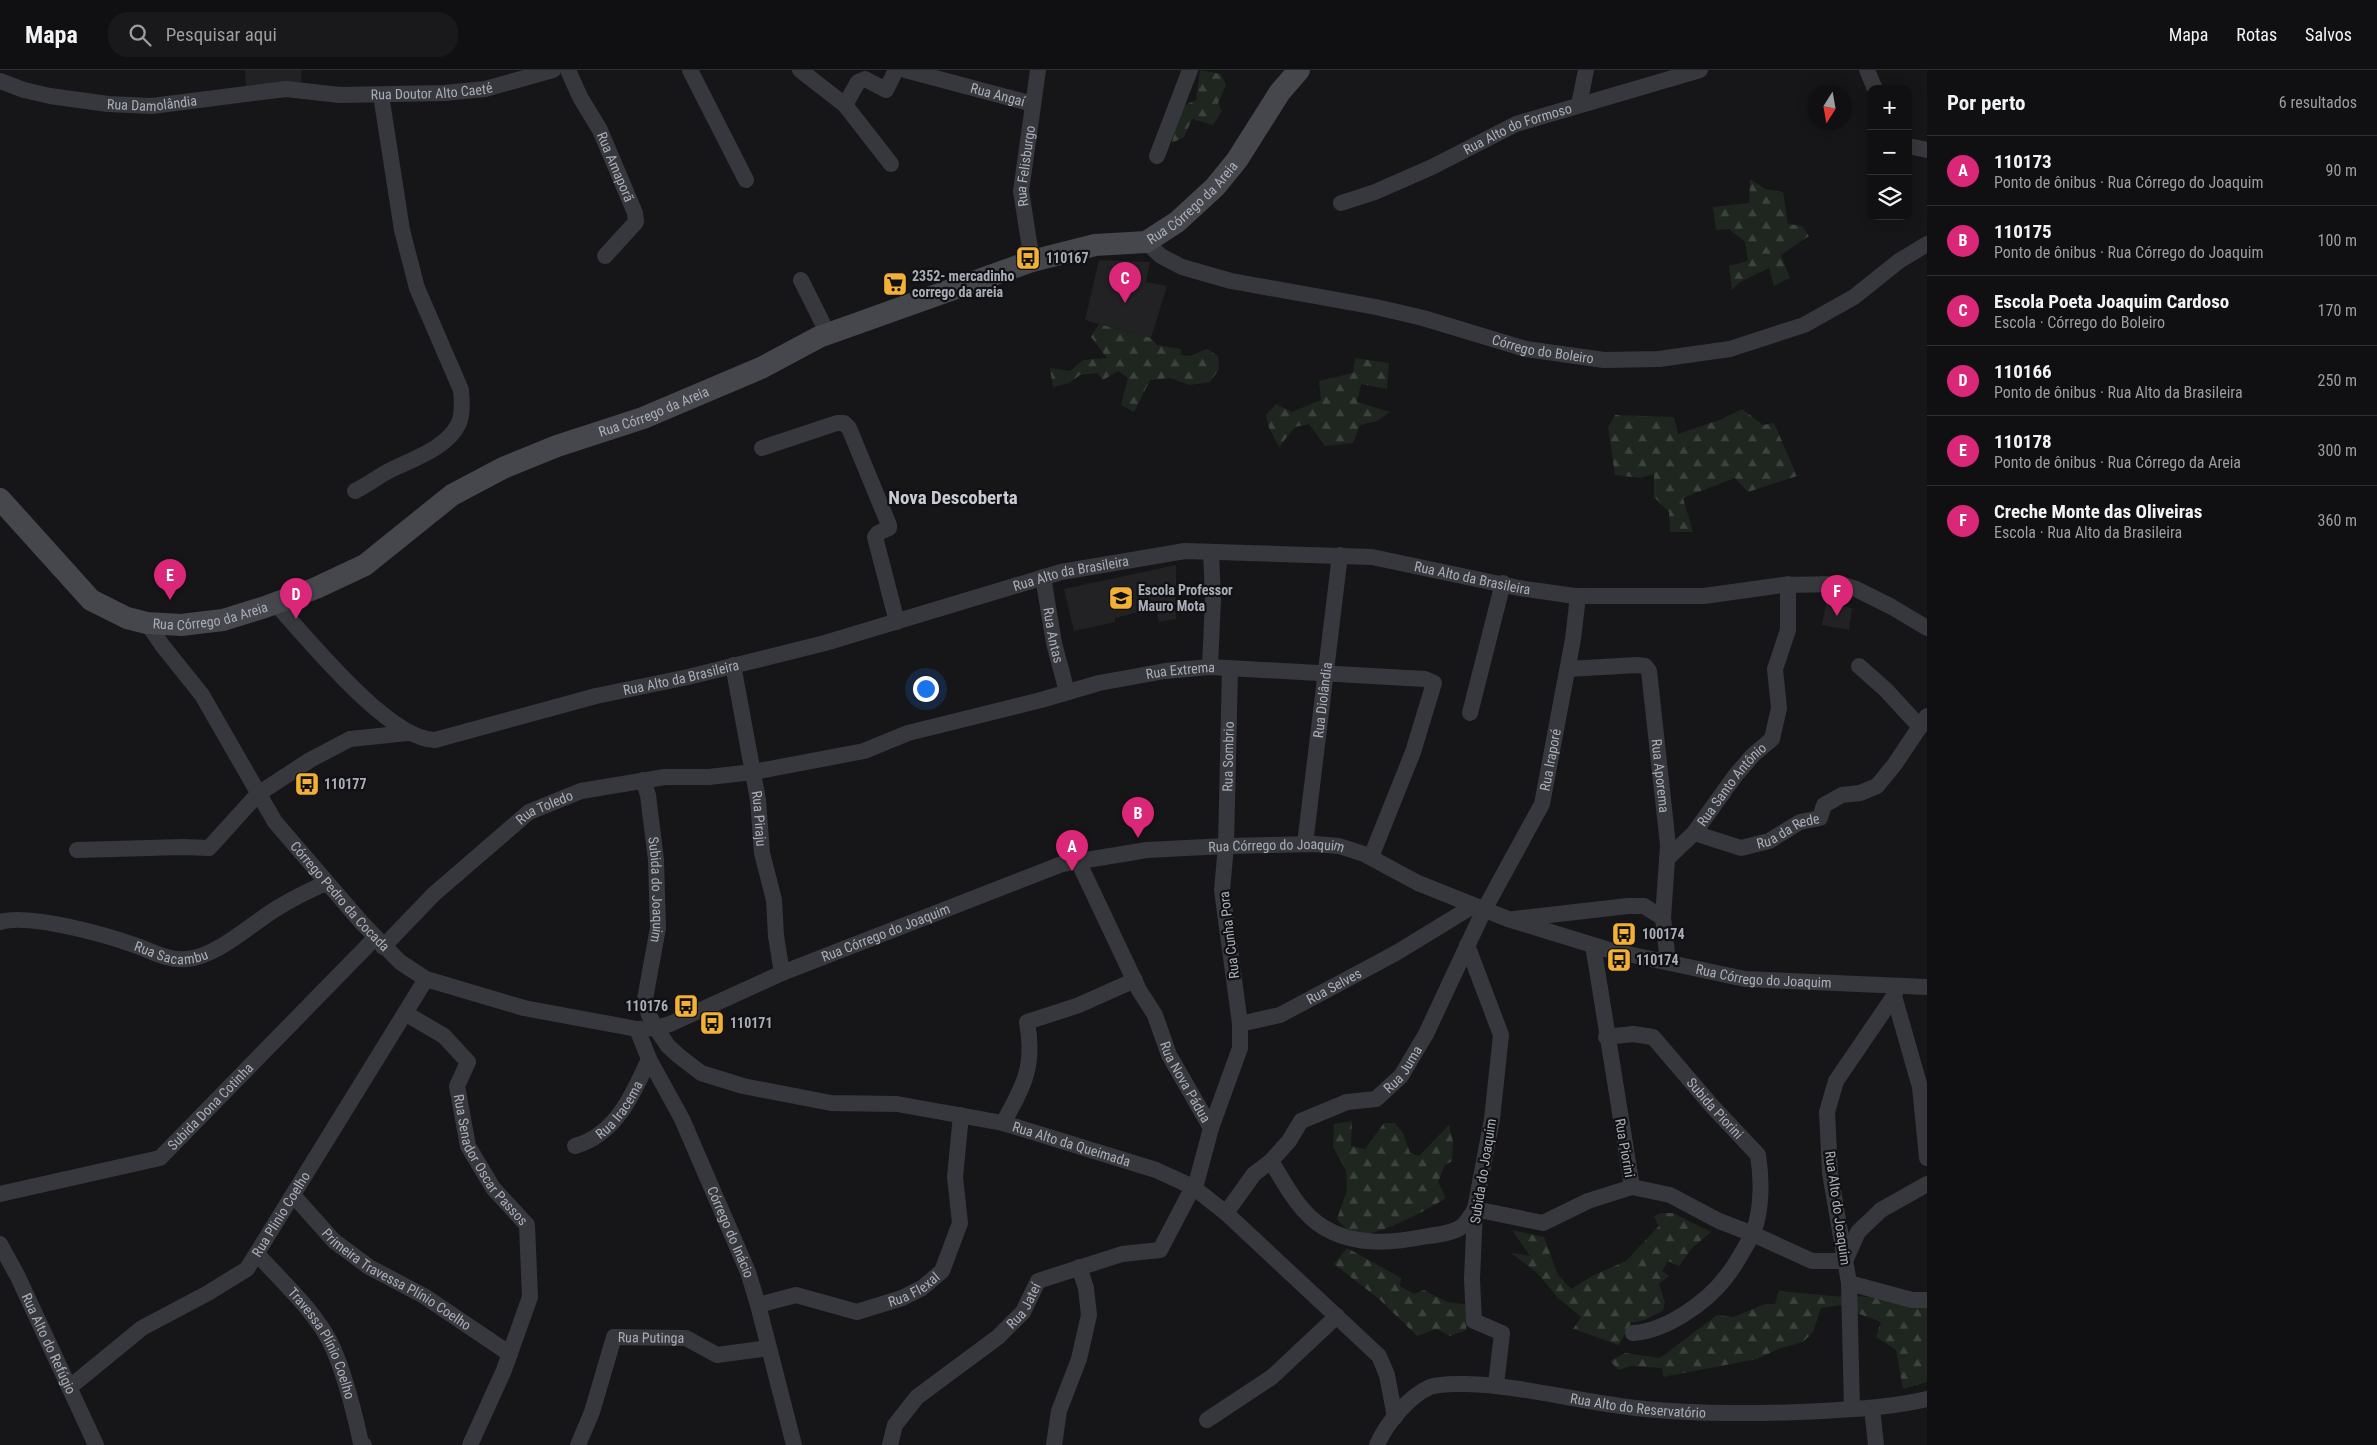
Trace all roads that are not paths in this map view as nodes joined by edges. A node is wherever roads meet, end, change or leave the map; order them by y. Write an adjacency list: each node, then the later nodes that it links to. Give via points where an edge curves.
1 (553, 70): 16 (street, Rua Doutor Alto Caeté, via 486,89 444,94)
2 (568, 70): 28 (street, Rua Amaporã, via 600,130 635,213 636,222)
3 (690, 70): 24 (street)
4 (800, 70): 19 (street)
5 (896, 70): 19 (street, via 886,90 865,78 858,82)
6 (905, 70): 17 (street, Rua Angaí)
7 (1038, 70): 17 (street, Rua Felisburgo)
8 (1190, 70): 22 (street)
9 (1299, 70): 26 (street, Rua Córrego da Areia, via 1280,92 1237,160 1214,187 1177,222)
10 (1586, 70): 18 (street)
11 (1700, 70): 18 (street, Rua Alto do Formoso)
12 (1867, 70): 14 (street)
13 (0, 81): 15 (street, Rua Damolândia, via 50,96 152,106 256,92)
14 (1873, 85)
15 (307, 90): 16 (street, Rua Doutor Alto Caeté, via 340,95)
16 (381, 95): 33 (street, via 410,263 417,288 461,390 462,401 460,423 451,434 426,453)
17 (1033, 104): 29 (street, Rua Felisburgo, via 1021,191)
18 (1579, 104): 25 (street, Rua Alto do Formoso, via 1516,124 1432,167)
19 (845, 105): 23 (street)
20 (1912, 147): 21 (street)
21 (1927, 150)
22 (1157, 156)
23 (891, 164)
24 (746, 180)
25 (1341, 203)
26 (1146, 242): 27 (street, Córrego do Boleiro, via 1161,256 1182,267 1231,281 1376,307 1526,349 1604,360 1659,359 1713,352 1804,325 1848,301 1899,261); 29 (street, Rua Córrego da Areia, via 1095,245)
27 (1927, 244)
28 (605, 256)
29 (1032, 260): 31 (street, Rua Córrego da Areia)
30 (801, 280): 31 (street)
31 (828, 334): 41 (street, Rua Córrego da Areia, via 761,368 643,418 557,446 503,468 452,495 365,565)
32 (762, 448): 42 (street, via 837,423 844,423 849,428 889,524 889,528 875,537)
33 (355, 491)
34 (0, 499): 43 (street, Rua Córrego da Areia, via 92,600 127,618)
35 (1211, 552): 36 (street, Rua Alto da Brasileira); 37 (street, Rua Alto da Brasileira, via 1185,551); 47 (street)
36 (1340, 555): 38 (street, Rua Alto da Brasileira, via 1408,563); 50 (street, Rua Diolândia)
37 (1043, 577): 42 (street, Rua Alto da Brasileira); 51 (street, Rua Antas, via 1054,643)
38 (1503, 584): 40 (street, Rua Alto da Brasileira); 52 (street)
39 (1788, 584): 40 (street, Rua Alto da Brasileira, via 1704,596); 44 (street, Rua Alto da Brasileira, via 1840,584 1856,589); 58 (street, Rua Santo Antônio, via 1788,630 1775,669 1779,708 1772,740 1735,776)
40 (1578, 596): 49 (street, Rua Iraporé)
41 (275, 604): 43 (street, Rua Córrego da Areia, via 223,620 182,625); 54 (street, Rua Alto da Brasileira, via 365,700)
42 (897, 622): 45 (street, Rua Alto da Brasileira)
43 (147, 623): 57 (street, Córrego Pedro da Cocada, via 202,695)
44 (1927, 628)
45 (733, 665): 54 (street, Rua Alto da Brasileira, via 596,696 450,738 423,740); 55 (street, Rua Piraju)
46 (1859, 666): 53 (street)
47 (1210, 667): 48 (street, Rua Extrema); 51 (street, Rua Extrema, via 1124,677)
48 (1230, 668): 50 (street, Rua Extrema); 60 (street, Rua Sombrio)
49 (1568, 669): 63 (street, Rua Aporema, via 1637,665 1649,671); 66 (street, Rua Iraporé, via 1542,804)
50 (1325, 674): 59 (street, Rua Diolândia); 62 (street, Rua Extrema, via 1425,679 1434,683 1414,752)
51 (1067, 692): 55 (street, Rua Extrema, via 908,732 864,752)
52 (1470, 713)
53 (1923, 721): 58 (street, Rua da Rede, via 1877,786 1860,793 1842,795 1824,805 1820,818 1800,822 1769,841 1740,848)
54 (408, 733): 57 (street, via 350,739 310,760)
55 (753, 772): 56 (street, Rua Toledo); 74 (street, Rua Piraju, via 762,852 774,900)
56 (643, 780): 70 (street, Rua Toledo, via 581,791 529,812); 81 (street, Subida do Joaquim, via 656,860 658,928 646,999 648,1015)
57 (258, 794): 61 (street, via 209,848); 65 (street, Córrego Pedro da Cocada, via 276,822)
58 (1694, 833): 63 (street, Rua Santo Antônio)
59 (1305, 844): 60 (street, Rua Córrego do Joaquim); 62 (street, Rua Córrego do Joaquim, via 1339,846)
60 (1226, 846): 64 (street, Rua Córrego do Joaquim, via 1147,850); 80 (street, Rua Cunha Pora, via 1223,899)
61 (77, 850)
62 (1371, 857): 66 (street, Rua Córrego do Joaquim, via 1418,883)
63 (1667, 859): 67 (street, Rua Aporema)
64 (1078, 861): 74 (street, Rua Córrego do Joaquim, via 1062,864); 76 (street, Rua Nova Pádua)
65 (326, 883): 69 (street, Rua Sacambu, via 279,907 221,946 189,959 159,956 116,939 35,921); 70 (street, Córrego Pedro da Cocada)
66 (1478, 908): 68 (street, Rua Córrego do Joaquim); 71 (street, Rua Juma); 80 (street, Rua Selves, via 1280,1016)
67 (1663, 918): 68 (street, via 1644,906 1628,906); 73 (street, Rua Aporema)
68 (1508, 919): 72 (street, Rua Córrego do Joaquim)
69 (0, 922)
70 (379, 942): 75 (street, Córrego Pedro da Cocada, via 400,962); 94 (street, Subida Dona Cotinha, via 160,1158)
71 (1467, 945): 90 (street, Rua Juma, via 1426,1034 1401,1076 1376,1099 1346,1102 1301,1121); 96 (street, Subida do Joaquim, via 1501,1035 1492,1119)
72 (1593, 945): 73 (street, Rua Córrego do Joaquim); 83 (street, Rua Piorini)
73 (1668, 962): 78 (street, Rua Córrego do Joaquim, via 1745,979)
74 (782, 973): 81 (street, Rua Córrego do Joaquim)
75 (426, 978): 79 (street, Rua Plinio Coelho); 82 (street, Córrego Pedro da Cocada, via 524,1008)
76 (1135, 980): 86 (street, via 1079,1005 1027,1022 1030,1059 1023,1088); 87 (street, Rua Nova Pádua, via 1154,1015 1169,1055)
77 (1927, 987): 78 (street, Rua Córrego do Joaquim)
78 (1896, 991): 89 (street, via 1920,1088); 101 (street, Rua Alto do Joaquim, via 1836,1081 1827,1112 1830,1173)
79 (405, 1013): 95 (street, Rua Plinio Coelho); 109 (street, Rua Senador Oscar Passos, via 444,1036 468,1062 457,1086 468,1146 493,1188 528,1226 530,1297)
80 (1240, 1024): 87 (street, Rua Cunha Pora, via 1240,1048)
81 (656, 1028): 82 (street, Rua Córrego do Joaquim); 85 (street, Rua Alto da Queimada, via 668,1046 701,1073 743,1086 831,1103 897,1104)
82 (637, 1029): 84 (street, Córrego do Inácio)
83 (1606, 1037): 93 (street, Rua Piorini); 98 (street, Subida Piorini, via 1633,1034 1653,1037 1758,1154 1760,1198)
84 (649, 1059): 88 (street, Rua Iracema, via 619,1115 600,1136); 105 (street, Córrego do Inácio, via 682,1119 748,1272)
85 (961, 1115): 86 (street, Rua Alto da Queimada); 105 (street, Rua Flexal, via 956,1177 960,1223 942,1270 922,1288 902,1298 857,1312 796,1295)
86 (1003, 1123): 92 (street, Rua Alto da Queimada, via 1119,1157)
87 (1211, 1128): 92 (street, Rua Nova Pádua)
88 (574, 1146)
89 (1927, 1158)
90 (1271, 1161): 96 (street, via 1296,1202 1322,1227 1356,1240 1392,1243 1438,1235 1461,1227); 97 (street, Rua Juma, via 1254,1174)
91 (1927, 1184): 101 (street, via 1881,1210 1858,1232)
92 (1194, 1187): 97 (street, Rua Alto da Queimada); 102 (street, Rua Jateí, via 1160,1250 1122,1254)
93 (1632, 1187): 96 (street, Rua Piorini, via 1588,1201 1543,1223); 98 (street, via 1670,1195 1719,1221)
94 (0, 1194)
95 (293, 1195): 100 (street, Rua Plinio Coelho); 109 (street, Primeira Travessa Plínio Coelho, via 334,1241 369,1267 424,1296)
96 (1475, 1209): 110 (street, Subida do Joaquim, via 1474,1321 1502,1333)
97 (1226, 1213): 106 (street, Rua Alto da Queimada)
98 (1753, 1234): 101 (street, via 1812,1260); 107 (street, Subida Piorini, via 1726,1278 1691,1309 1669,1323 1646,1332)
99 (0, 1244): 111 (street, Rua Alto do Refúgio)
100 (257, 1254): 111 (street, Rua Plinio Coelho, via 247,1269 142,1328); 118 (street, Travessa Plínio Coelho, via 307,1308 326,1334 344,1379 360,1443)
101 (1845, 1261): 103 (street, Rua Alto do Joaquim)
102 (1079, 1267): 122 (street, Rua Jateí, via 1038,1281 1023,1312 998,1337 917,1397 895,1425); 123 (street, via 1089,1314 1079,1360 1059,1411)
103 (1849, 1283): 104 (street, via 1912,1300); 114 (street, Rua Alto do Joaquim)
104 (1927, 1300)
105 (758, 1306): 108 (street, Córrego do Inácio)
106 (1337, 1316): 115 (street, Rua Alto da Queimada, via 1379,1356 1387,1375); 116 (street, via 1272,1377)
107 (1633, 1333)
108 (769, 1348): 120 (street, Rua Putinga, via 718,1355 686,1338 614,1337 592,1412); 121 (street, Córrego do Inácio)
109 (510, 1354): 119 (street, Rua Senador Oscar Passos)
110 (1496, 1385): 114 (street, Rua Alto do Reservatório, via 1635,1408 1693,1413); 115 (street, Rua Alto do Reservatório, via 1430,1387 1413,1398)
111 (70, 1387): 117 (street, Rua Alto do Refúgio)
112 (1927, 1399): 113 (street, Rua Alto do Reservatório)
113 (1872, 1408): 114 (street, Rua Alto do Reservatório); 125 (street)
114 (1852, 1409)
115 (1396, 1417): 124 (street, Rua Alto do Reservatório)
116 (1206, 1420)
117 (96, 1445)
118 (364, 1445)
119 (470, 1445)
120 (578, 1445)
121 (794, 1445)
122 (890, 1445)
123 (1054, 1445)
124 (1377, 1445)
125 (1876, 1445)

